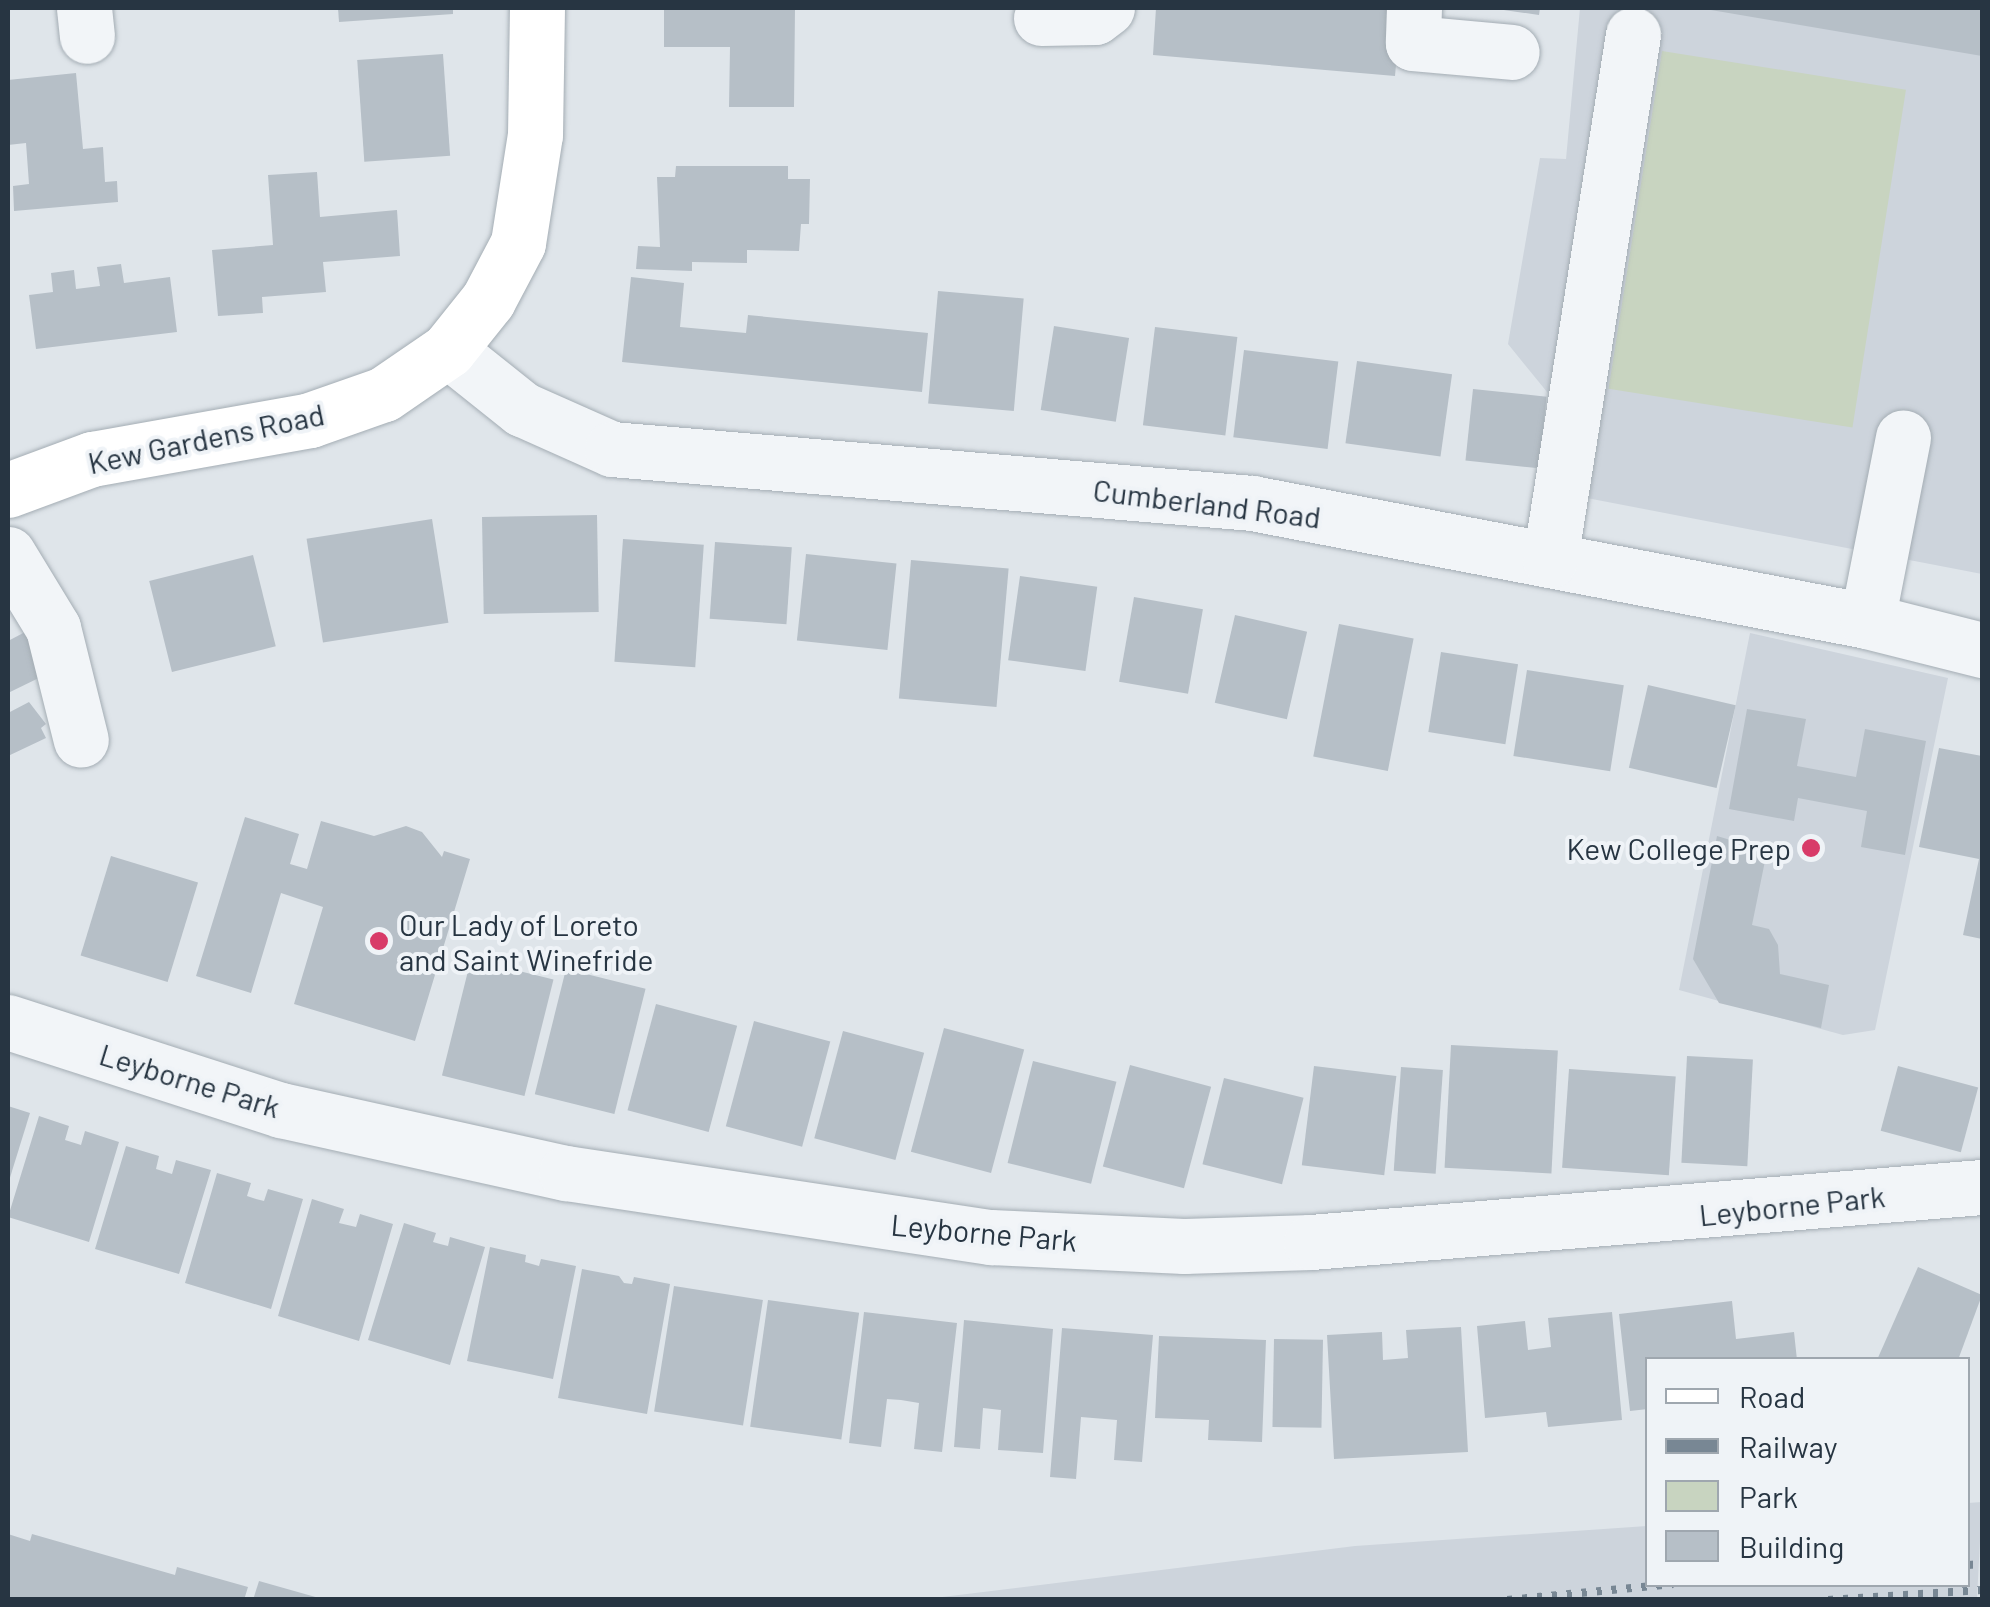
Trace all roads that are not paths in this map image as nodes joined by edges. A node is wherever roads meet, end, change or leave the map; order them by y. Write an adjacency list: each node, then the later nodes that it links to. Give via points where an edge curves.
1 (537, 8): 7 (main road, Kew Gardens Road, via 535,136 518,242 488,300)
2 (1107, 8): 4 (street, via 1095,18)
3 (1414, 8): 6 (street, via 1413,43)
4 (1042, 18)
5 (1632, 35): 11 (street)
6 (1512, 52)
7 (448, 350): 9 (main road, Kew Gardens Road, via 384,394 310,420 92,459); 11 (street, Cumberland Road, via 522,410 612,448 1252,502)
8 (1903, 437): 12 (street)
9 (8, 490)
10 (8, 554): 14 (street, via 53,628)
11 (1550, 560): 12 (street, Cumberland Road)
12 (1867, 622): 13 (street, Cumberland Road)
13 (1982, 650)
14 (81, 740)
15 (8, 1022): 16 (street, Leyborne Park, via 282,1110 566,1174 991,1237 1184,1246 1311,1242)
16 (1982, 1187)

